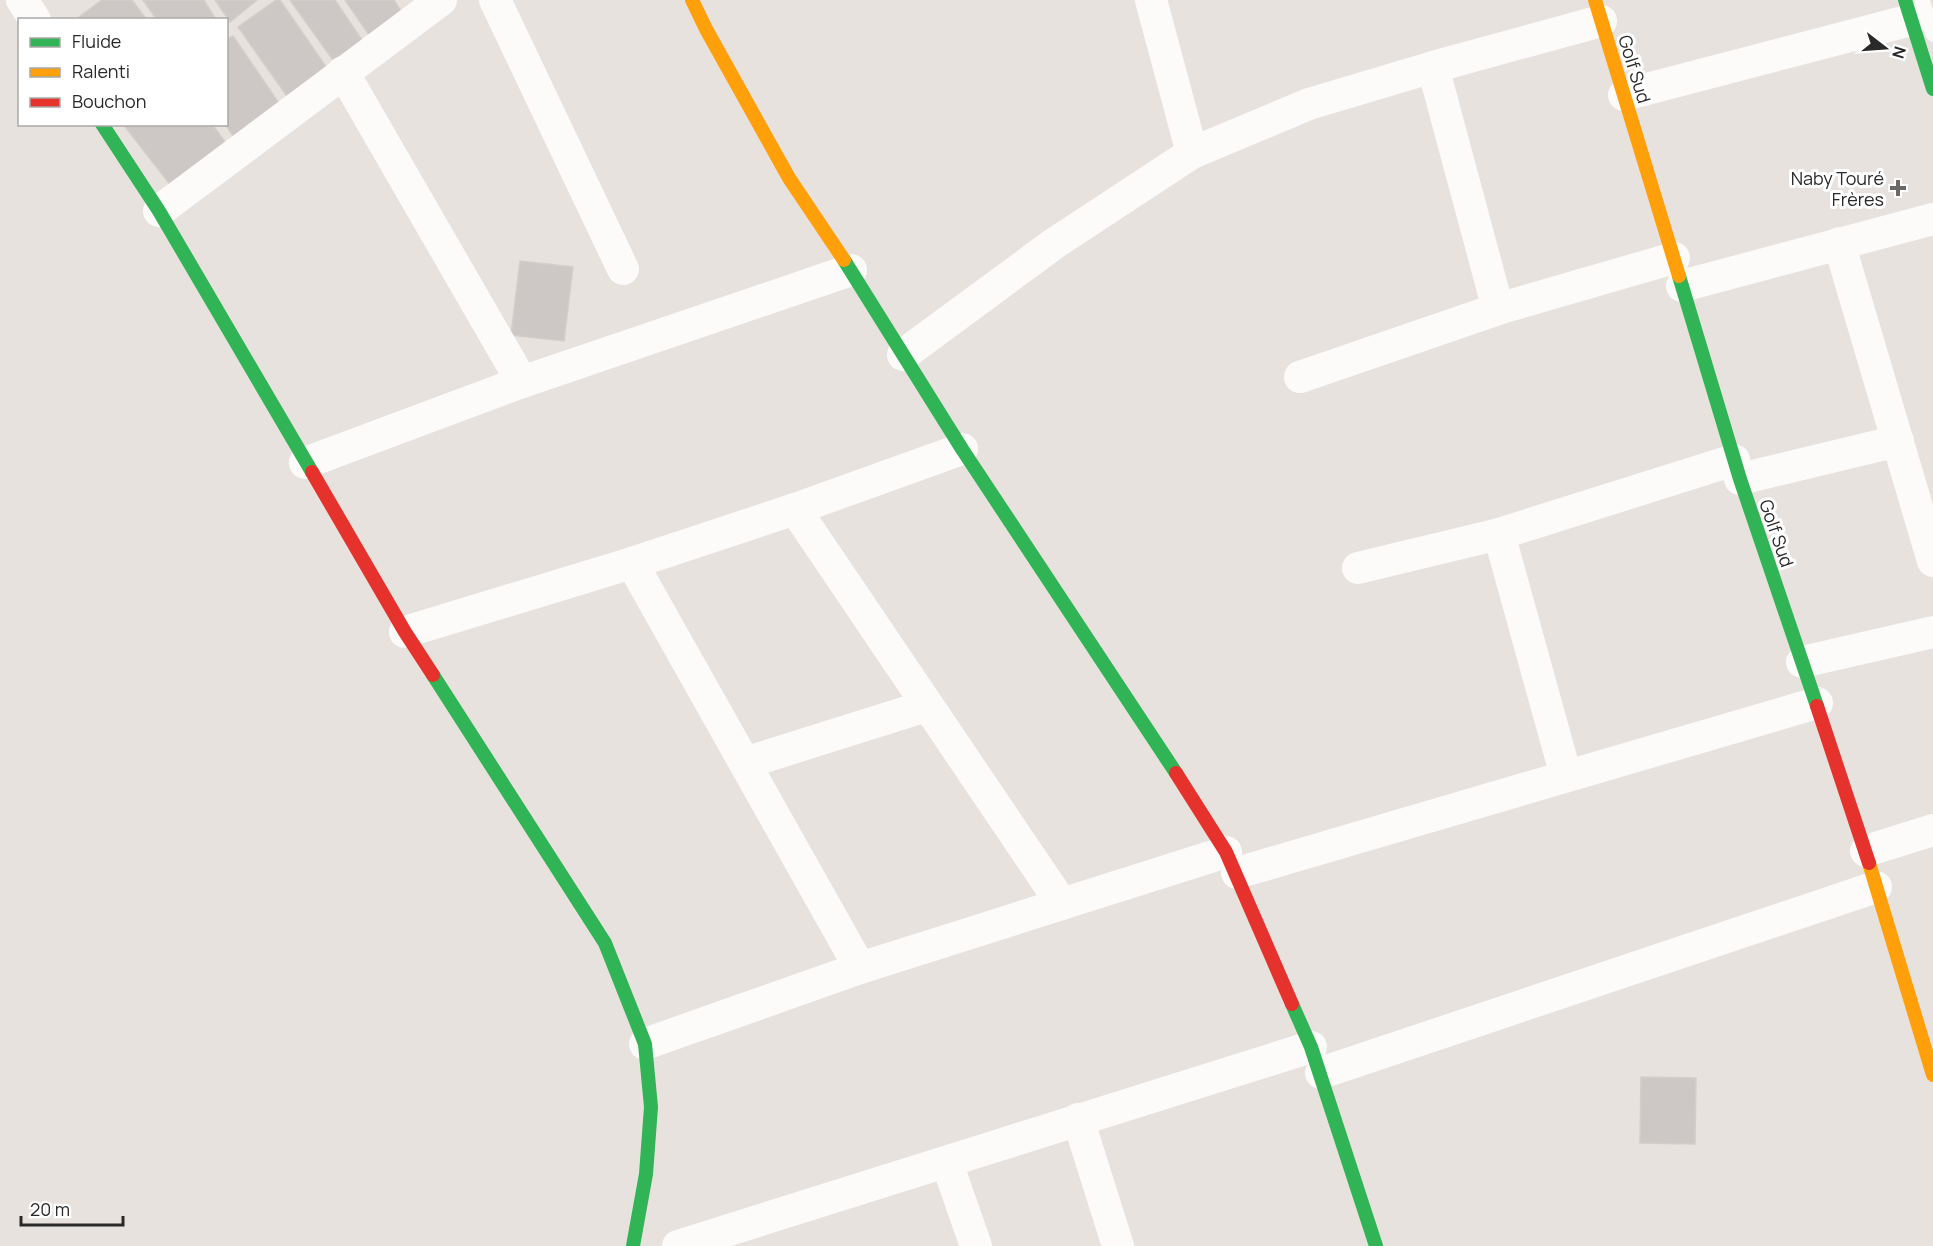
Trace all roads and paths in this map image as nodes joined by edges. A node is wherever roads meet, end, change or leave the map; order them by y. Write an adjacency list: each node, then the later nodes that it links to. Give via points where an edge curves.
1 (22, 0): 8 (street)
2 (441, 0): 10 (street)
3 (495, 0): 18 (street)
4 (692, 0): 19 (street, via 789,178)
5 (1151, 0): 14 (street)
6 (1598, 10): 9 (street); 12 (street, Golf Sud)
7 (1918, 13): 11 (street); 12 (street)
8 (34, 18)
9 (1432, 67): 14 (street, via 1309,104); 21 (street)
10 (343, 72): 15 (street); 24 (street)
11 (1933, 89)
12 (1624, 95): 20 (street, Golf Sud)
13 (103, 126): 15 (street)
14 (1192, 153): 22 (street, via 1055,243)
15 (159, 211): 27 (street)
16 (1933, 219): 17 (street)
17 (1839, 243): 20 (street); 25 (street)
18 (623, 269)
19 (851, 270): 22 (street); 24 (street)
20 (1678, 272): 21 (street); 28 (street, Golf Sud)
21 (1498, 309): 23 (street)
22 (903, 355): 26 (street)
23 (1300, 377)
24 (522, 382): 27 (street)
25 (1898, 441): 28 (street); 31 (street)
26 (962, 449): 29 (street); 43 (street, via 1184,783)
27 (305, 463): 34 (street)
28 (1737, 469): 30 (street); 36 (street, Golf Sud)
29 (795, 509): 32 (street); 38 (street)
30 (1498, 534): 33 (street); 40 (street)
31 (1933, 561)
32 (632, 563): 34 (street); 39 (street)
33 (1358, 568)
34 (405, 632): 48 (street, via 605,943)
35 (1933, 633): 36 (street)
36 (1802, 662): 37 (street, Golf Sud)
37 (1816, 703): 40 (street); 42 (street, Golf Sud)
38 (926, 706): 39 (street); 45 (street)
39 (745, 763): 46 (street)
40 (1566, 776): 43 (street)
41 (1933, 830): 42 (street)
42 (1866, 851): 44 (street, Golf Sud)
43 (1231, 862): 45 (street); 49 (street)
44 (1876, 887): 47 (street, Golf Sud); 49 (street)
45 (1062, 904): 46 (street)
46 (860, 968): 48 (street)
47 (1928, 1039): 50 (street, Golf Sud)
48 (645, 1044): 53 (street, via 651,1107 646,1174)
49 (1316, 1060): 51 (street); 57 (street)
50 (1933, 1075)
51 (1078, 1119): 52 (street); 56 (street)
52 (947, 1163): 54 (street); 55 (street)
53 (633, 1246)
54 (678, 1246)
55 (976, 1246)
56 (1118, 1246)
57 (1376, 1246)

